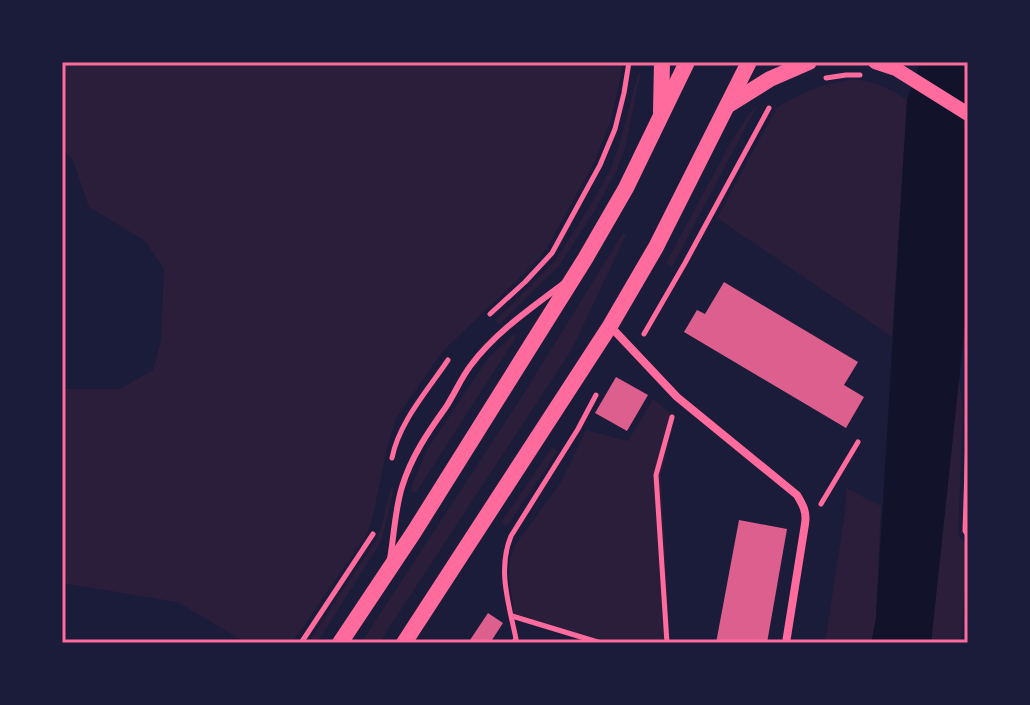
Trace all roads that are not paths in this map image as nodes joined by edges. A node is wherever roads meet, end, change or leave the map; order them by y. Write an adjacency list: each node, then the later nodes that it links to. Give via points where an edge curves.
1 (662, 62): 9 (main road)
2 (687, 62): 9 (main road)
3 (749, 62): 7 (main road)
4 (809, 62): 7 (main road)
5 (875, 62): 6 (street)
6 (892, 66): 8 (street)
7 (728, 105): 11 (main road)
8 (968, 114)
9 (661, 118): 10 (main road)
10 (575, 275): 12 (main road); 12 (lane, via 493,340 429,430 401,490)
11 (610, 326): 14 (main road); 15 (street, via 677,397 797,495 806,515)
12 (389, 570): 13 (main road)
13 (340, 643)
14 (404, 643)
15 (786, 643)

